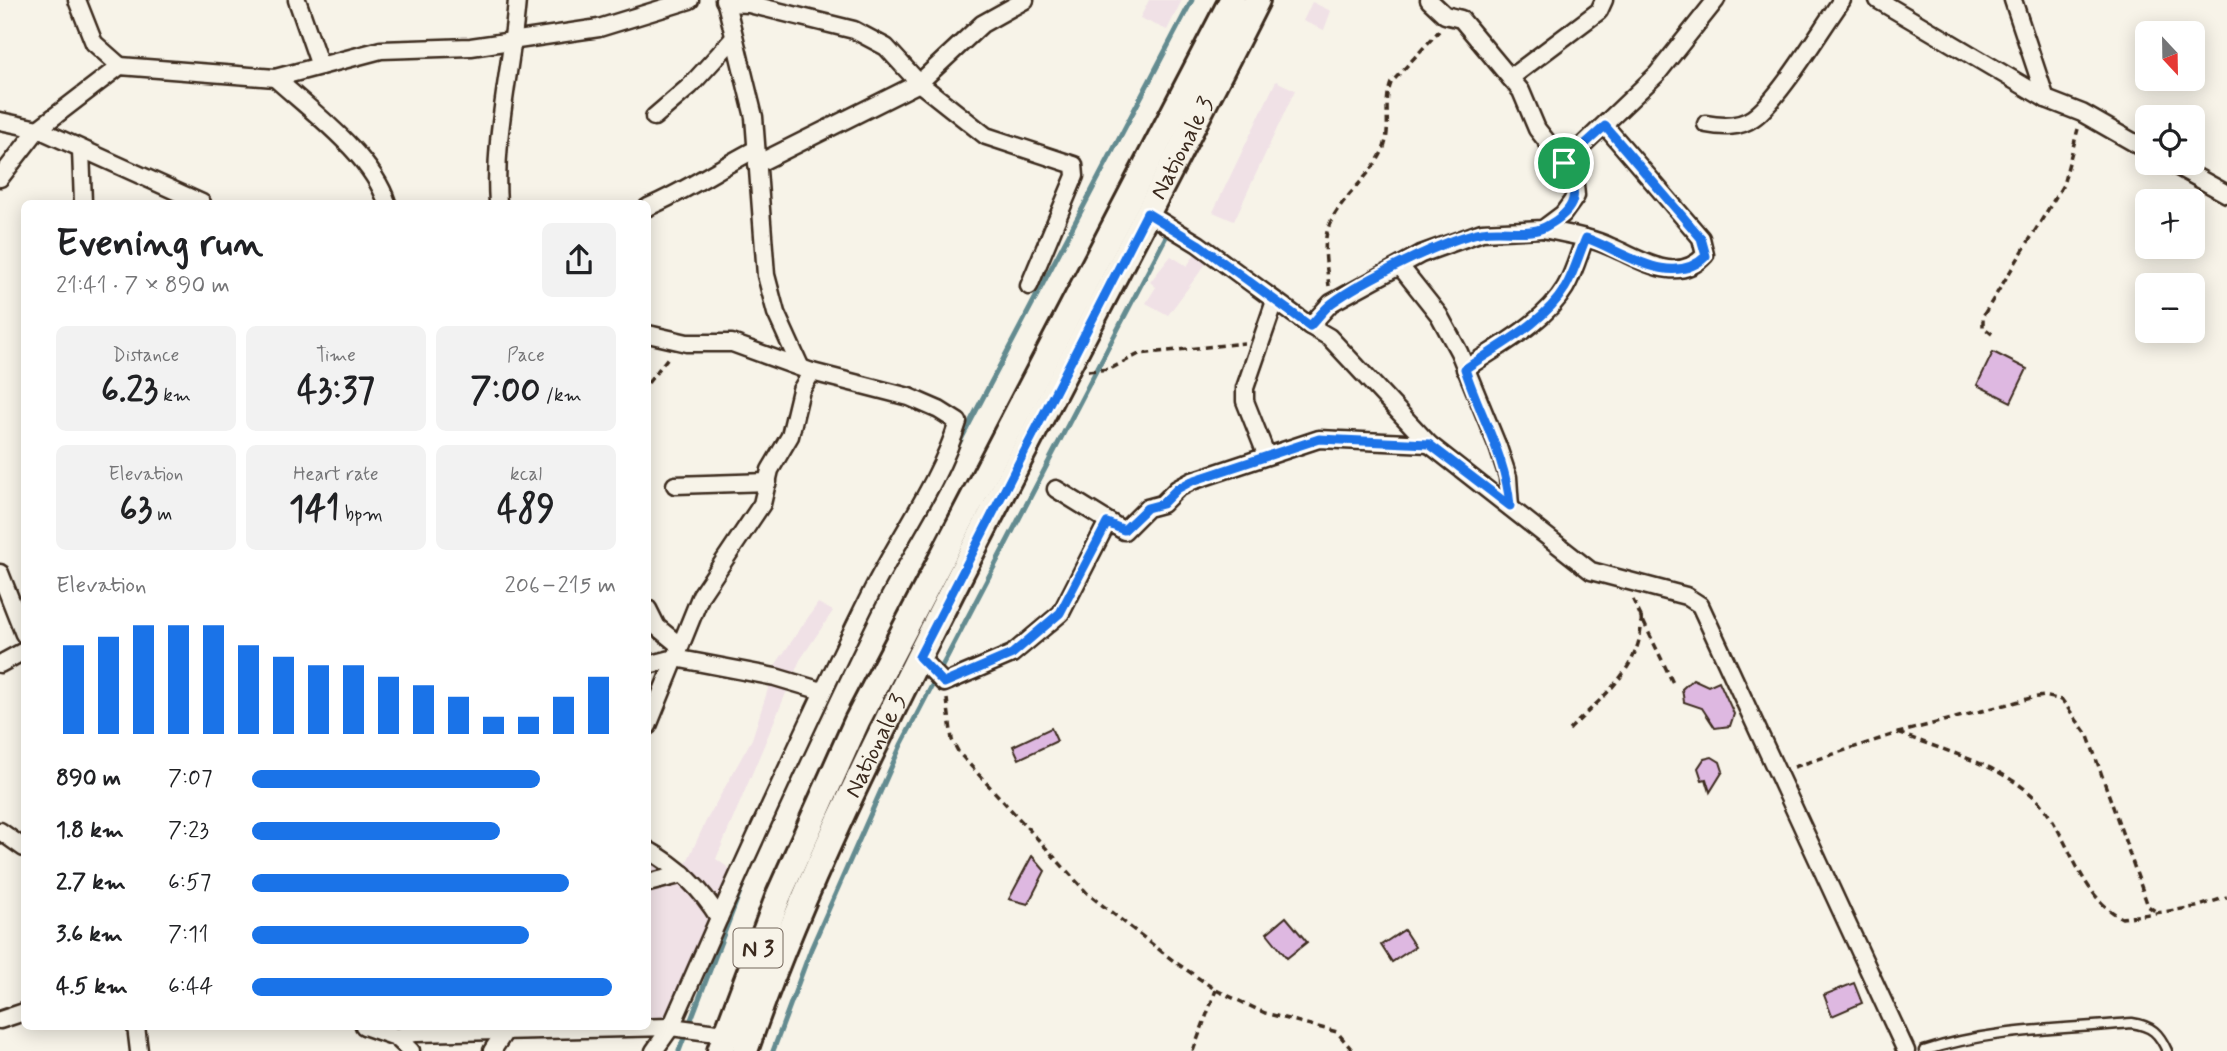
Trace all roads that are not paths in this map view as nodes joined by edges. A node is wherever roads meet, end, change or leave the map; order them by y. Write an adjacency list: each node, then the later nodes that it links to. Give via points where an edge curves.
1 (77, 0): 18 (street, via 98,50)
2 (297, 0): 19 (street)
3 (517, 0): 17 (street)
4 (690, 0): 15 (street)
5 (1025, 0): 22 (street, via 982,24)
6 (1232, 0): 85 (main road, N 3, via 858,721 779,895)
7 (1257, 0): 41 (main road, Nationale 3 / N 3)
8 (1429, 0): 21 (street, via 1438,10 1461,19)
9 (1604, 0): 21 (street, via 1599,11)
10 (1716, 0): 27 (street, via 1657,74)
11 (1842, 0): 26 (street, via 1755,117 1731,126)
12 (1878, 0): 23 (street)
13 (2012, 0): 23 (street)
14 (725, 2): 16 (street); 22 (street, via 854,30 886,47)
15 (643, 7): 17 (street, via 600,28)
16 (734, 38): 24 (street); 31 (street, via 750,95)
17 (514, 41): 19 (street, via 381,50); 39 (street, via 495,166)
18 (120, 66): 20 (street); 28 (street)
19 (320, 66): 20 (street)
20 (275, 78): 38 (street, via 348,144)
21 (1510, 78): 32 (street, via 1527,102 1537,129)
22 (919, 83): 31 (street); 45 (street, via 986,136 1074,165 1075,176)
23 (2046, 99): 29 (street)
24 (654, 117)
25 (0, 121): 28 (street)
26 (1706, 124)
27 (1605, 126): 32 (street); 43 (street, via 1701,238 1706,256 1699,263 1665,270)
28 (38, 130): 30 (street); 34 (street)
29 (2135, 143)
30 (81, 150): 36 (street); 37 (street)
31 (756, 156): 40 (street); 49 (street, via 766,275 776,313)
32 (1564, 163): 42 (street, via 1576,195 1563,214)
33 (2193, 175): 35 (street)
34 (0, 178)
35 (2227, 194)
36 (83, 200)
37 (195, 200)
38 (386, 200)
39 (498, 200)
40 (651, 206)
41 (1147, 213): 46 (street); 64 (main road, Nationale 3 / N 3)
42 (1543, 229): 43 (street); 44 (street, via 1482,232)
43 (1586, 238): 50 (street, via 1565,288 1550,306)
44 (1400, 266): 47 (street, via 1331,303); 50 (street, via 1450,333)
45 (1029, 286)
46 (1275, 301): 47 (street); 52 (street, via 1248,372 1245,401)
47 (1310, 326): 51 (street, via 1346,351)
48 (651, 335): 49 (street, via 679,342 732,343)
49 (806, 369): 53 (street, via 790,436); 67 (street, via 909,397 958,422 951,446)
50 (1465, 369): 56 (street, via 1498,447 1508,478)
51 (1429, 444): 52 (street, via 1331,438); 56 (street)
52 (1266, 454): 57 (street, via 1177,489 1124,530)
53 (768, 482): 54 (street); 62 (street, via 756,514 701,595)
54 (675, 485)
55 (1056, 489): 57 (street)
56 (1510, 506): 90 (street, via 1597,575 1694,599 1709,622)
57 (1107, 523): 64 (street, via 1060,613 1012,654 944,683)
58 (0, 573): 59 (street)
59 (17, 594): 61 (street)
60 (651, 615): 62 (street)
61 (21, 617)
62 (677, 652): 65 (street); 67 (street); 68 (street)
63 (21, 653): 66 (street)
64 (919, 657): 84 (main road, Nationale 3 / N 3, via 787,940)
65 (651, 663)
66 (0, 664)
67 (822, 691): 74 (street)
68 (651, 718)
69 (0, 831): 70 (street)
70 (21, 846)
71 (651, 852): 72 (street)
72 (683, 874): 73 (street); 74 (street, via 703,892)
73 (651, 882)
74 (719, 918): 78 (street)
75 (21, 1013): 76 (street)
76 (0, 1020)
77 (651, 1027): 78 (street)
78 (671, 1027): 85 (street); 89 (street)
79 (136, 1030): 86 (street)
80 (376, 1030): 83 (street)
81 (470, 1030): 83 (street)
82 (505, 1030): 88 (street)
83 (396, 1037): 87 (street)
84 (748, 1042): 85 (street)
85 (723, 1043)
86 (139, 1051)
87 (411, 1051)
88 (492, 1051)
89 (654, 1051)
90 (1906, 1051)
91 (1924, 1051): 92 (lane, via 2034,1031 2132,1023 2148,1025 2160,1035)
92 (2167, 1051)

